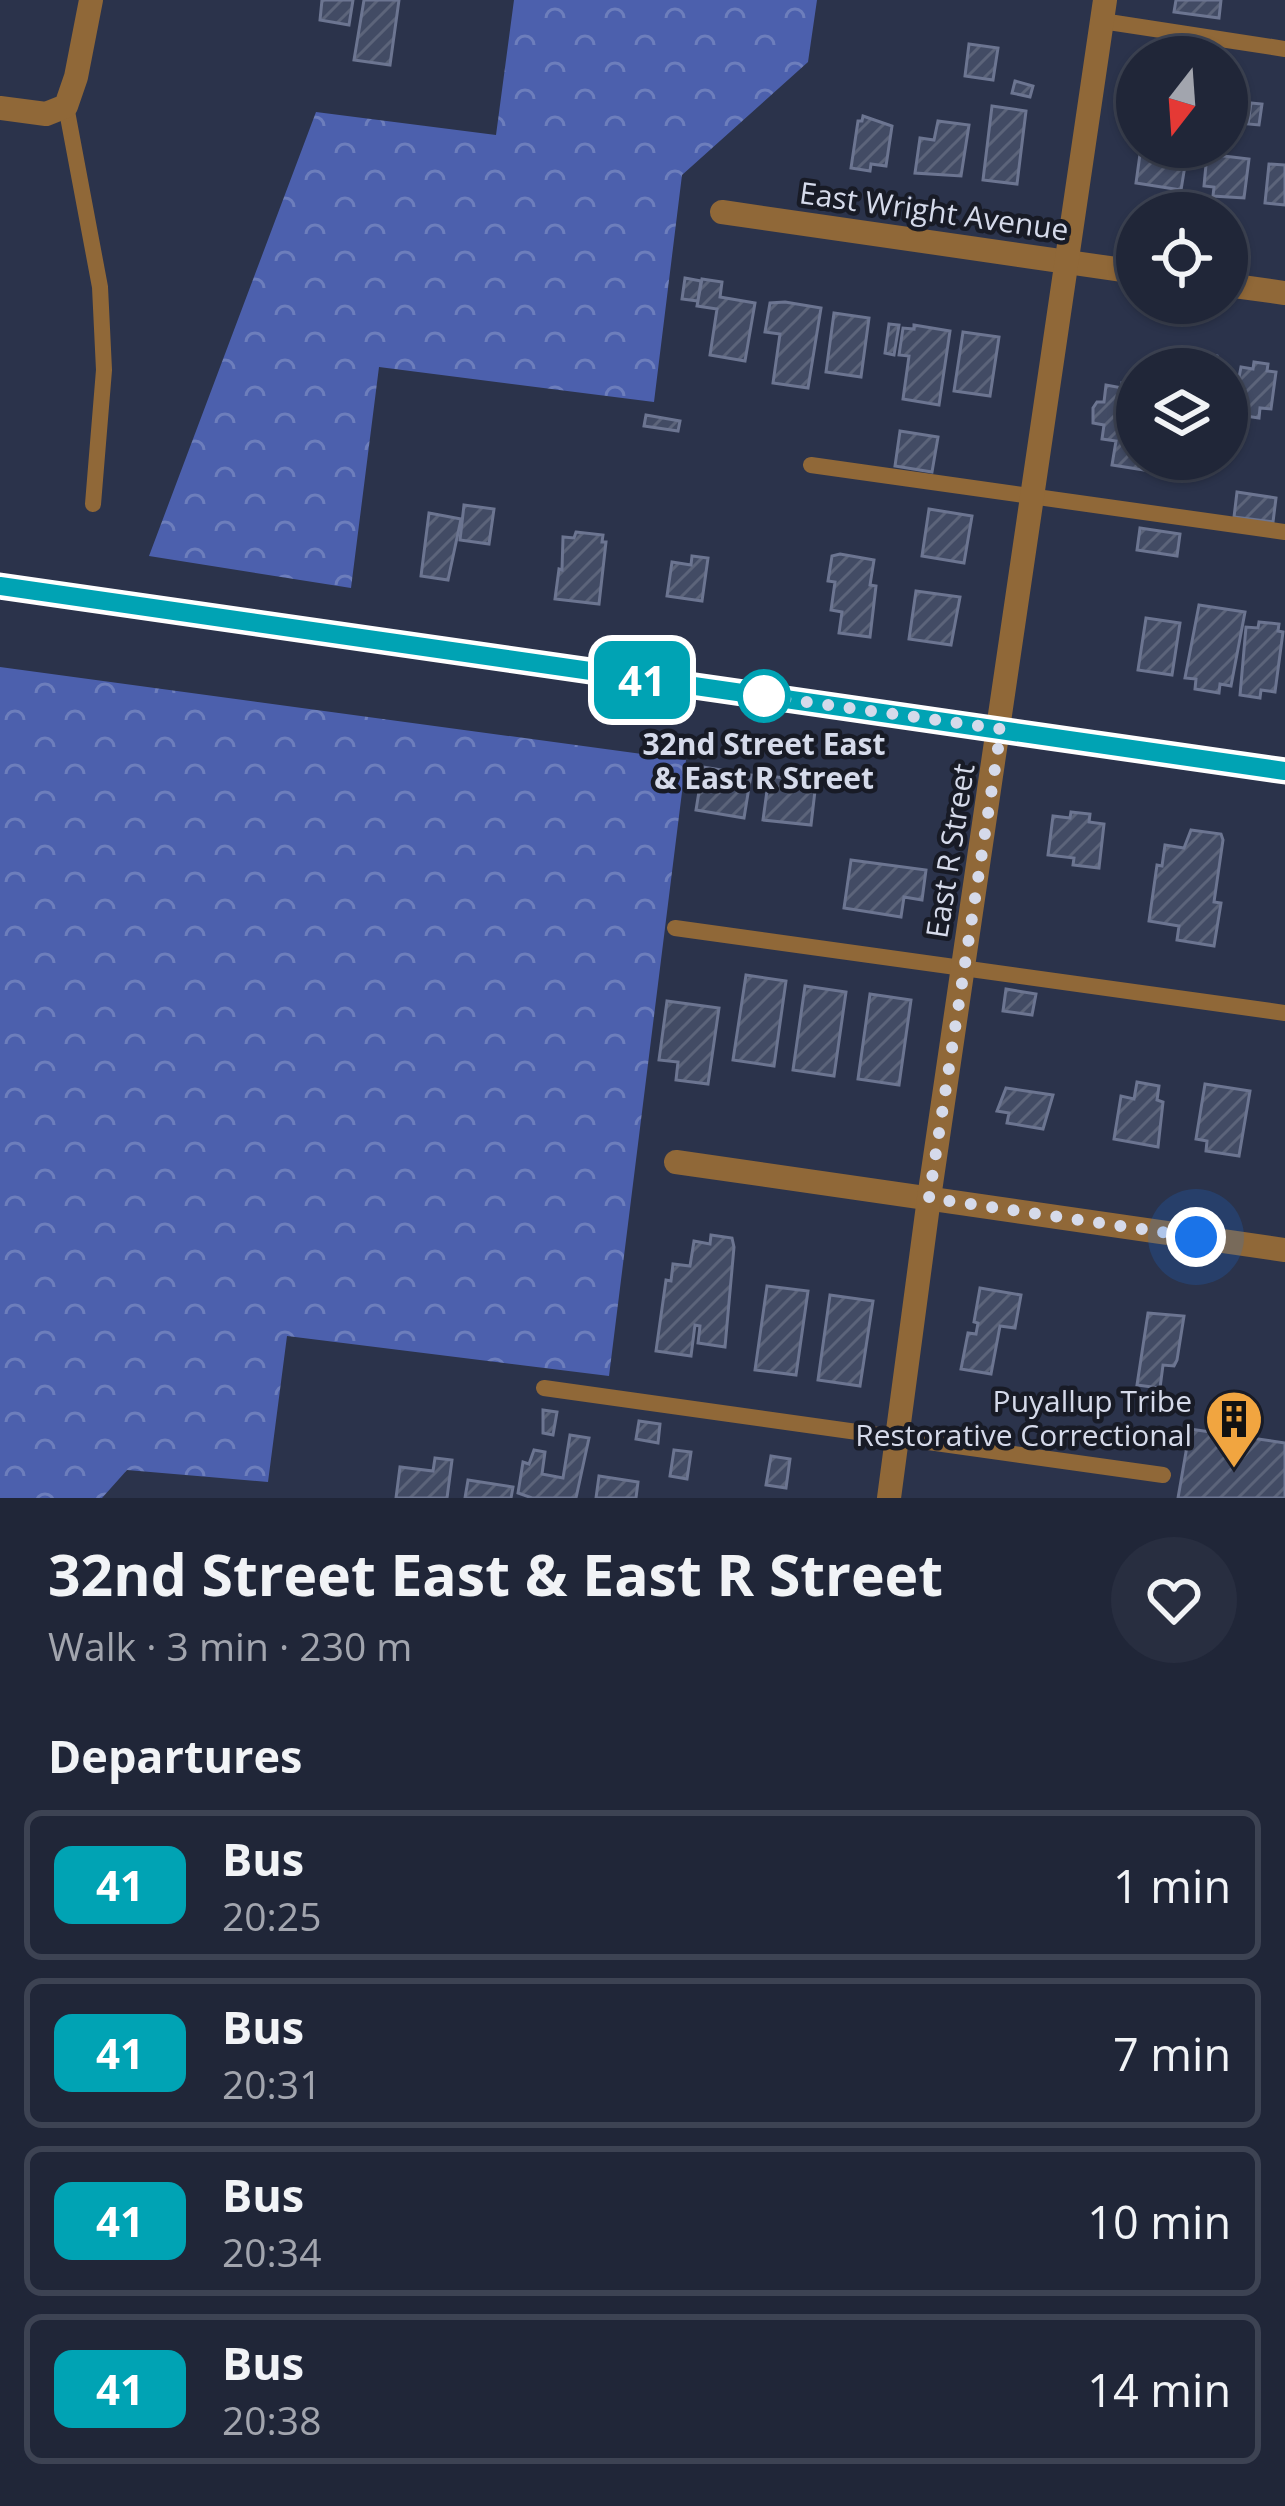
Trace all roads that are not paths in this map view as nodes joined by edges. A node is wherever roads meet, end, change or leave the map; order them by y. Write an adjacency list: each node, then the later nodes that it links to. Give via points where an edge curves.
1 (91, 0): 4 (street)
2 (1104, 10): 3 (lane); 7 (street, East R Street)
3 (1285, 49)
4 (66, 106): 5 (street, via 46,114); 13 (lane, via 100,287 104,370)
5 (0, 108)
6 (722, 212): 7 (street, East Wright Avenue)
7 (1067, 262): 8 (street, East Wright Avenue); 12 (street, East R Street)
8 (1116, 269)
9 (1248, 288): 10 (street)
10 (1285, 293)
11 (811, 465): 12 (lane)
12 (1034, 497): 14 (lane); 16 (street, East R Street)
13 (93, 504)
14 (1285, 532)
15 (0, 586): 16 (street)
16 (1001, 729): 17 (street); 19 (street, East R Street)
17 (1285, 771)
18 (675, 928): 19 (lane)
19 (963, 968): 20 (lane); 22 (street, East R Street)
20 (1285, 1013)
21 (676, 1162): 22 (street)
22 (929, 1198): 23 (street); 25 (street, East R Street)
23 (1285, 1250)
24 (544, 1388): 25 (lane)
25 (897, 1435): 26 (lane); 27 (street, East R Street)
26 (1163, 1474)
27 (889, 1498)

